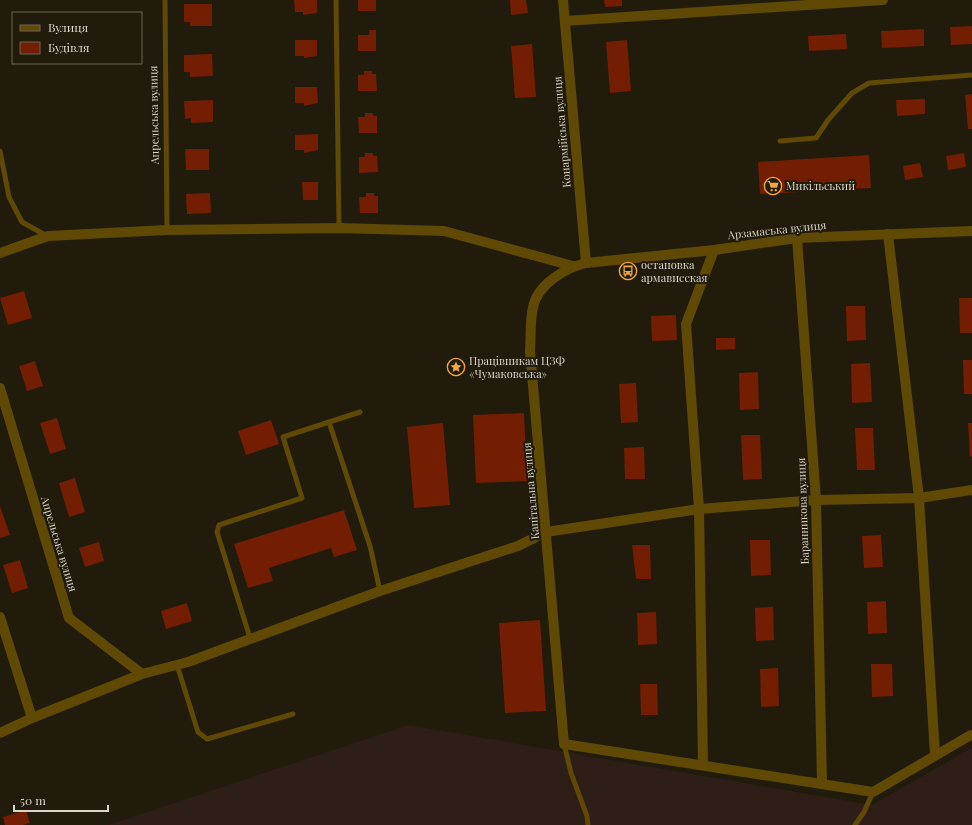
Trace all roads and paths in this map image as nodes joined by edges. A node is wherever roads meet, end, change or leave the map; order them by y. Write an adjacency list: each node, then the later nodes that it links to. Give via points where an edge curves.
1 (165, 0): 10 (lane, Апрельська вулиця)
2 (336, 0): 9 (lane)
3 (563, 0): 5 (street, Конармійська вулиця)
4 (883, 0): 5 (street)
5 (565, 21): 17 (street, Конармійська вулиця)
6 (972, 75): 7 (lane, via 869,83 852,93 816,138)
7 (780, 141)
8 (0, 151): 13 (lane, via 10,197 22,222)
9 (339, 228): 10 (street); 18 (street, via 444,232)
10 (167, 230): 13 (street)
11 (972, 231): 12 (street, Арзамаська вулиця)
12 (888, 234): 14 (street, Арзамаська вулиця); 23 (street)
13 (48, 236): 16 (street)
14 (796, 238): 15 (street, Арзамаська вулиця); 24 (street, Баранникова вулиця)
15 (714, 250): 17 (street, Арзамаська вулиця); 25 (street, via 686,324)
16 (0, 253)
17 (586, 263): 18 (street, Капітальна вулиця)
18 (573, 266): 26 (street, Капітальна вулиця, via 539,292 533,306 530,350)
19 (0, 388): 31 (street, Апрельська вулиця, via 69,618)
20 (360, 412): 21 (lane)
21 (329, 422): 27 (lane, via 370,546); 29 (lane, via 283,437 302,498 219,525 217,532)
22 (972, 490): 23 (street)
23 (919, 498): 24 (street); 37 (street)
24 (816, 500): 25 (street); 39 (street, Баранникова вулиця)
25 (699, 509): 26 (street); 38 (street)
26 (546, 532): 27 (street, via 518,546); 36 (street, Капітальна вулиця)
27 (380, 591): 29 (street)
28 (0, 617): 33 (street)
29 (250, 638): 30 (street)
30 (177, 665): 31 (street); 32 (lane, via 198,732 207,739)
31 (142, 674): 33 (street)
32 (293, 714)
33 (32, 718): 34 (street)
34 (0, 733)
35 (972, 735): 37 (street)
36 (564, 744): 38 (street); 41 (lane, via 571,773 588,816)
37 (935, 755): 40 (street)
38 (703, 764): 39 (street)
39 (822, 784): 40 (street)
40 (873, 792): 42 (lane)
41 (588, 825)
42 (855, 825)

